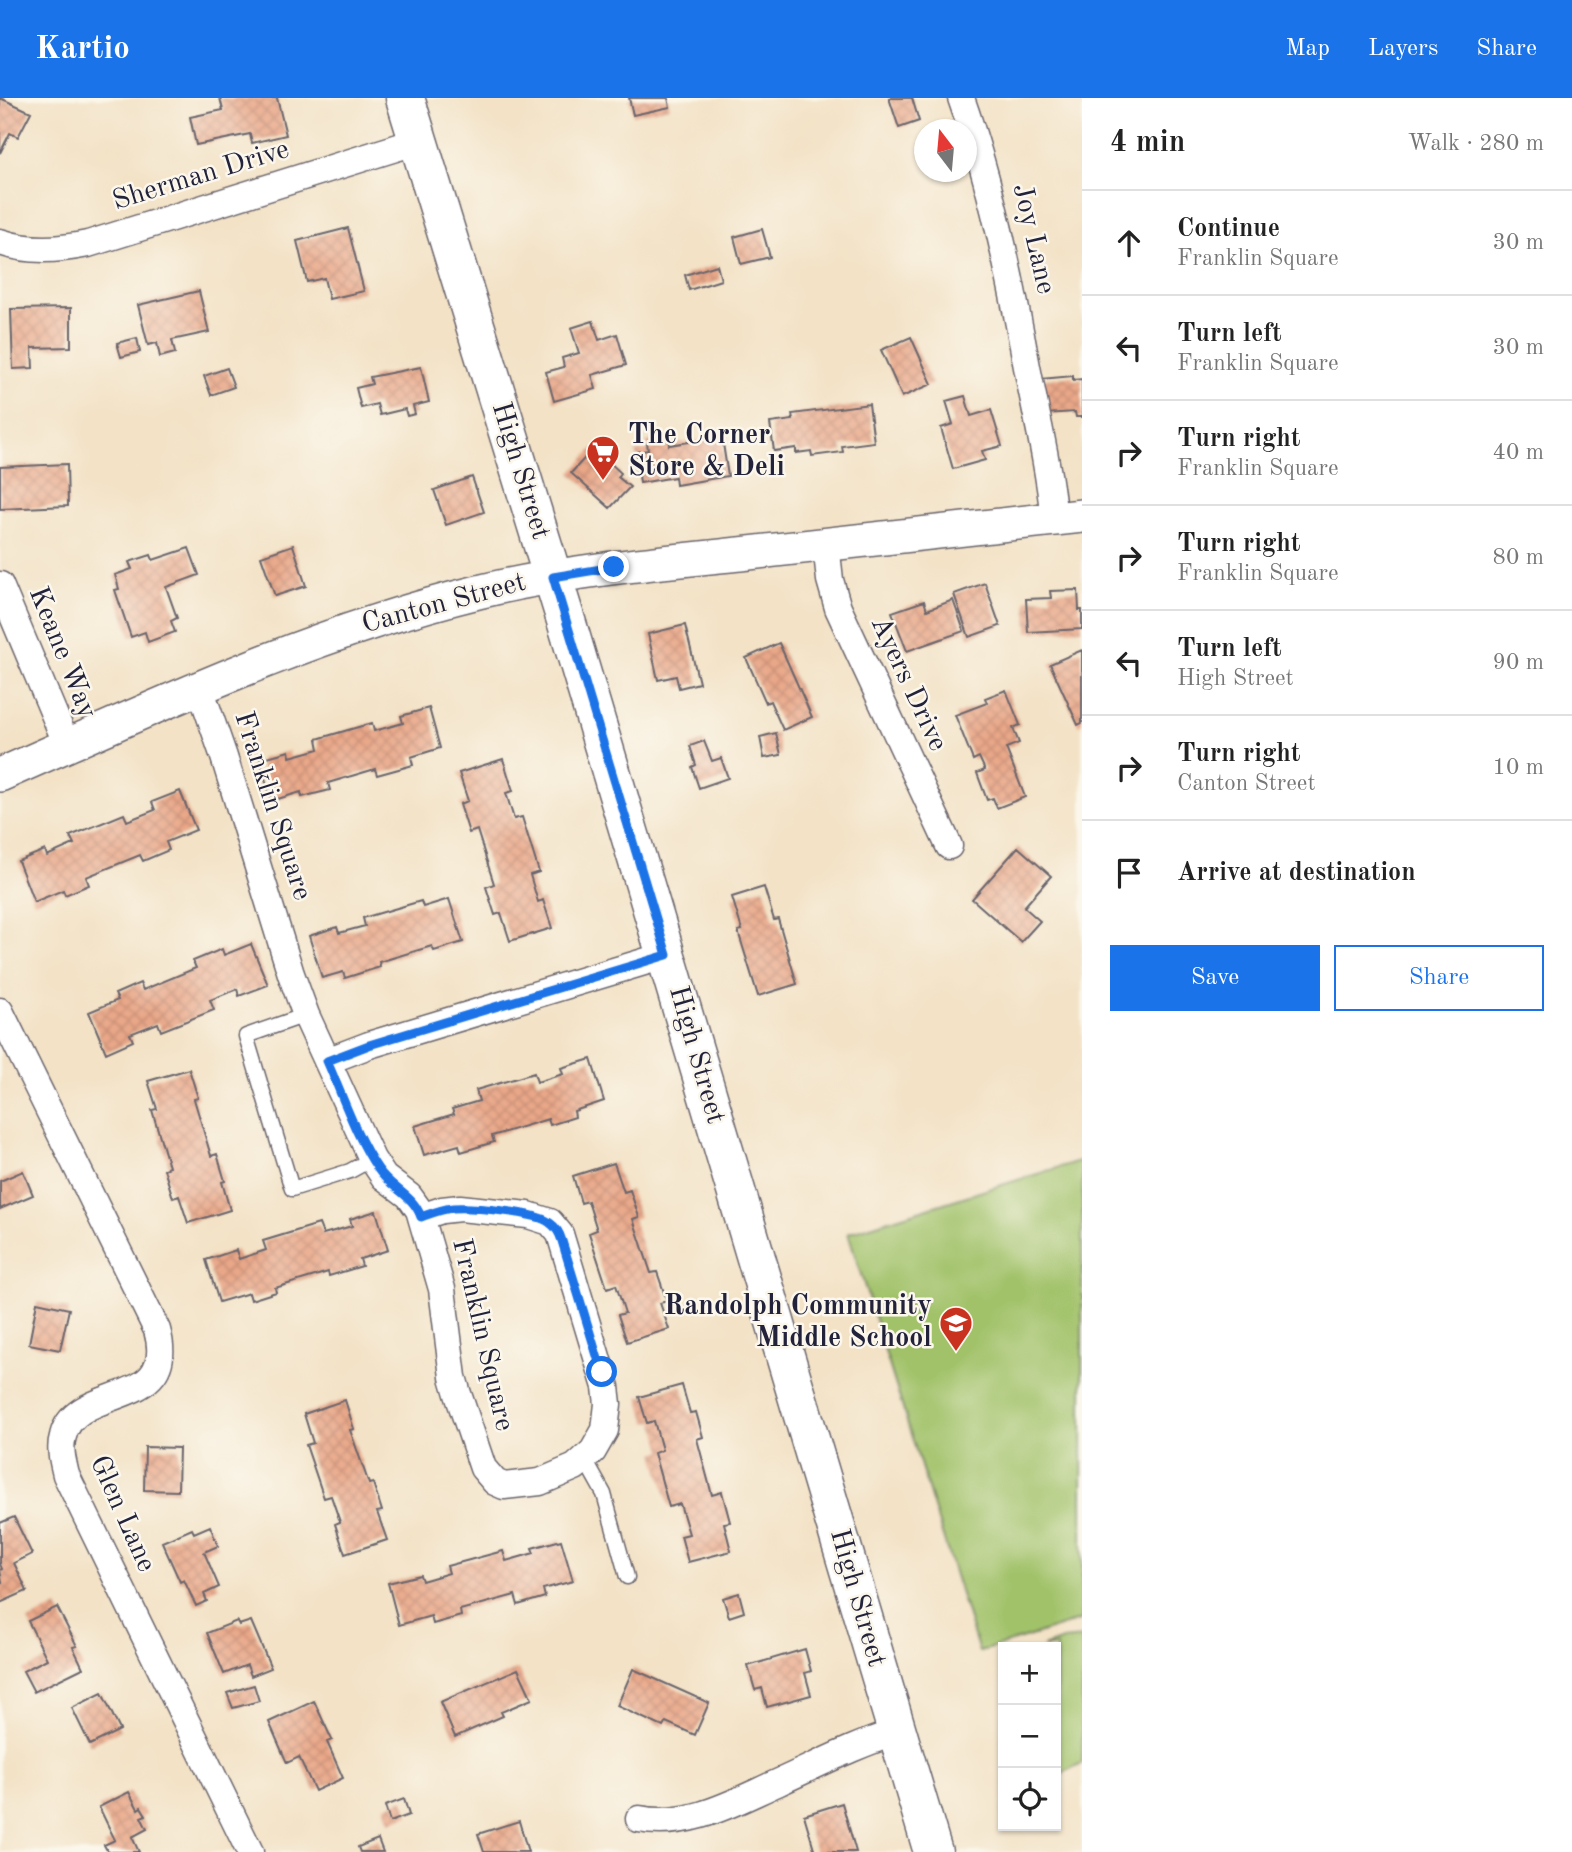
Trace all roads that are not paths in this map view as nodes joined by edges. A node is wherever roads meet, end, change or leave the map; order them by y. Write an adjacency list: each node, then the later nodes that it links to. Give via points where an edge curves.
1 (405, 98): 3 (main road, High Street)
2 (961, 98): 5 (street, Joy Lane, via 1000,228 1048,475)
3 (418, 141): 4 (street, Sherman Drive, via 88,244 48,250); 7 (main road, High Street)
4 (0, 243)
5 (1068, 518): 6 (street, Canton Street)
6 (826, 544): 7 (street, Canton Street); 12 (street, Ayers Drive, via 838,608)
7 (553, 577): 9 (street, Canton Street, via 377,620); 13 (main road, High Street)
8 (0, 584): 10 (street, Keane Way)
9 (200, 688): 10 (street, Canton Street); 15 (street, Franklin Square)
10 (67, 745): 11 (street, Canton Street)
11 (0, 775)
12 (949, 846)
13 (667, 955): 16 (street); 21 (main road, High Street)
14 (0, 1011): 23 (street, Glen Lane, via 161,1342 159,1365 144,1383 91,1407 68,1424 61,1447 66,1475)
15 (306, 1015): 16 (street, Franklin Square); 17 (lane, via 246,1036 292,1189 351,1171)
16 (327, 1061): 17 (street, Franklin Square)
17 (372, 1159): 18 (street, Franklin Square, via 388,1182 413,1200)
18 (421, 1217): 19 (street, Franklin Square, via 442,1289 453,1377 478,1459 488,1476 503,1486 514,1486 553,1478); 19 (street, Franklin Square, via 460,1208 528,1214 556,1228 608,1404 605,1430)
19 (585, 1460): 20 (lane, via 604,1494)
20 (627, 1577)
21 (897, 1732): 22 (street, via 713,1811 666,1822); 24 (main road, High Street)
22 (639, 1819)
23 (250, 1852)
24 (933, 1852)

